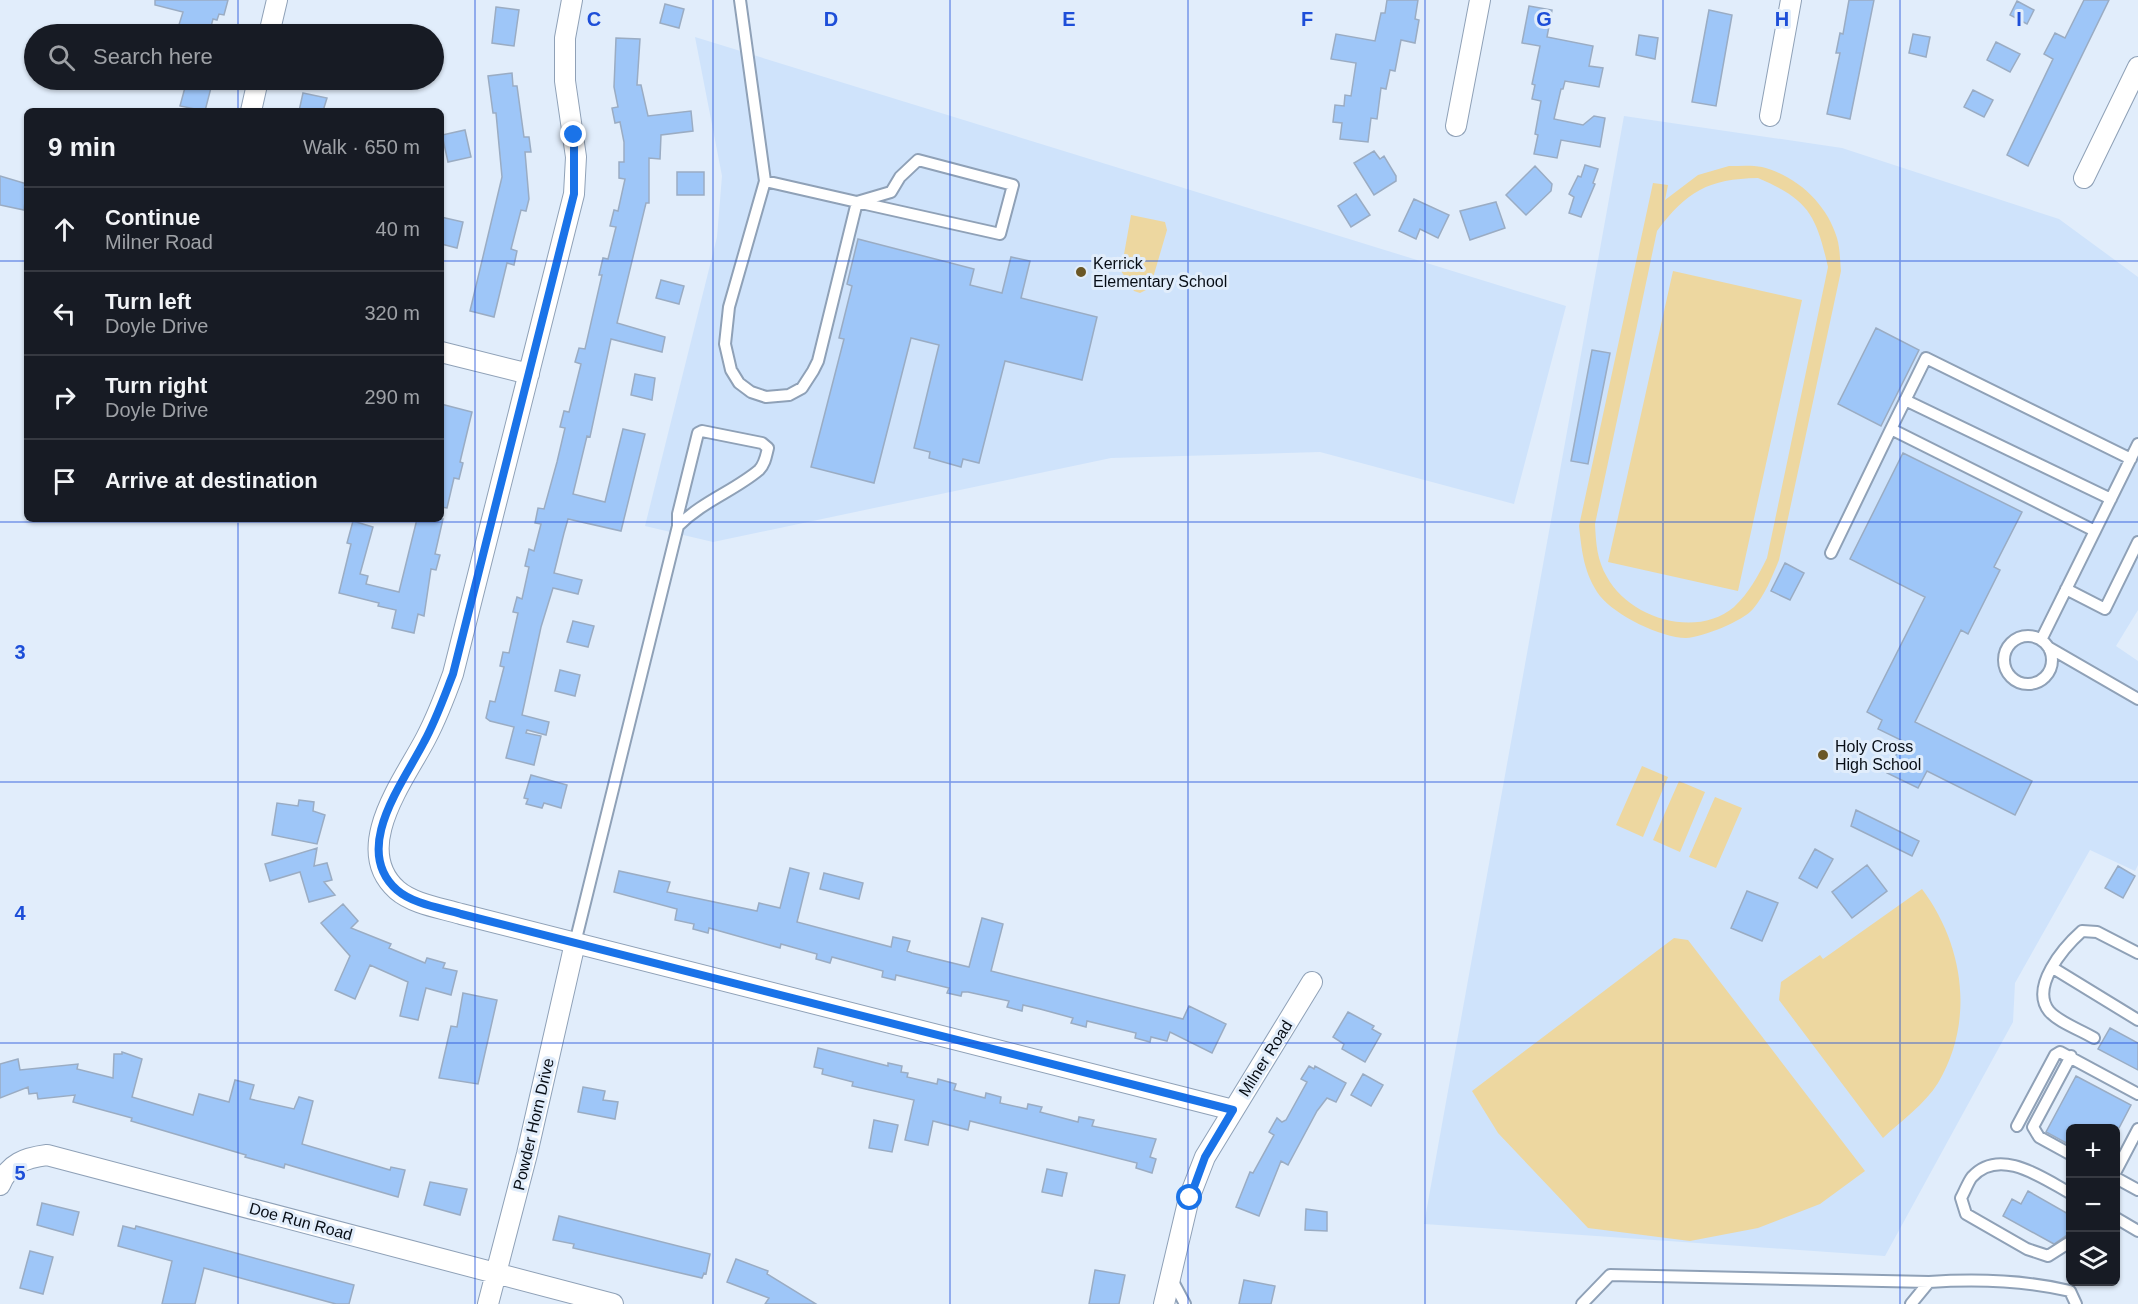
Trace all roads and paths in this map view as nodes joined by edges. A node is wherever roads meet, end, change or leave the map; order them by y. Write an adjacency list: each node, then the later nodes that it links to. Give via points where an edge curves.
1 (278, 0): 6 (street)
2 (572, 0): 16 (street, via 565,38 565,81 576,157 574,194)
3 (740, 0): 13 (lane)
4 (1480, 0): 11 (street)
5 (1791, 0): 10 (street)
6 (272, 24)
7 (2138, 67): 12 (street)
8 (256, 90): 9 (street)
9 (252, 108)
10 (1770, 116)
11 (1456, 126)
12 (2084, 178)
13 (765, 181): 14 (lane); 14 (lane, via 729,307 725,344 738,383 766,397 789,395 802,388 818,361)
14 (857, 202): 14 (lane, via 1000,234 1013,185 918,160 891,192)
15 (444, 353): 16 (street)
16 (529, 374): 29 (street, via 453,674 436,719 384,817 378,851 388,880 404,895)
17 (1905, 400): 18 (lane); 20 (lane, via 1926,358); 21 (lane)
18 (1891, 429): 23 (lane); 25 (lane)
19 (2138, 444): 20 (lane)
20 (2131, 459): 21 (lane)
21 (2111, 499): 23 (lane)
22 (678, 526): 22 (lane, via 759,470 766,457 766,445 698,433); 29 (lane)
23 (2095, 531): 26 (lane)
24 (2138, 542): 26 (lane, via 2105,609)
25 (1831, 553)
26 (2066, 590): 27 (lane)
27 (2044, 643): 27 (lane, via 2023,637 2008,648 2005,666 2009,675 2025,684 2043,680 2052,664); 28 (lane)
28 (2138, 699)
29 (575, 943): 37 (street); 49 (street, Powder Horn Drive)
30 (2138, 953): 31 (lane, via 2097,932 2082,931)
31 (2053, 968): 33 (lane); 34 (lane, via 2043,986 2042,999 2050,1013)
32 (1312, 982): 37 (street, Milner Road)
33 (2138, 1020)
34 (2094, 1038)
35 (2071, 1056): 36 (lane); 38 (lane, via 2060,1052 2055,1055); 40 (lane, via 2033,1127 2039,1137)
36 (2138, 1094)
37 (1233, 1110): 50 (street, Milner Road, via 1205,1157)
38 (2017, 1126)
39 (2138, 1129): 41 (lane)
40 (2066, 1152)
41 (2120, 1162)
42 (2120, 1181): 44 (lane)
43 (0, 1185): 49 (street, Doe Run Road, via 19,1161 47,1155)
44 (2138, 1190)
45 (2066, 1191): 48 (lane, via 2019,1165 1994,1165 1973,1176 1961,1198 1966,1214 2027,1249 2048,1256)
46 (2120, 1221): 47 (lane)
47 (2138, 1231)
48 (2066, 1245)
49 (496, 1273): 52 (street, Powder Horn Drive); 53 (street, Doe Run Road)
50 (1169, 1275): 54 (street, Milner Road); 55 (lane)
51 (1929, 1282): 56 (lane, via 1610,1275); 57 (lane); 58 (lane, via 2039,1283 2070,1291)
52 (488, 1304)
53 (613, 1304)
54 (1164, 1304)
55 (1185, 1304)
56 (1582, 1304)
57 (1911, 1304)
58 (2076, 1304)

